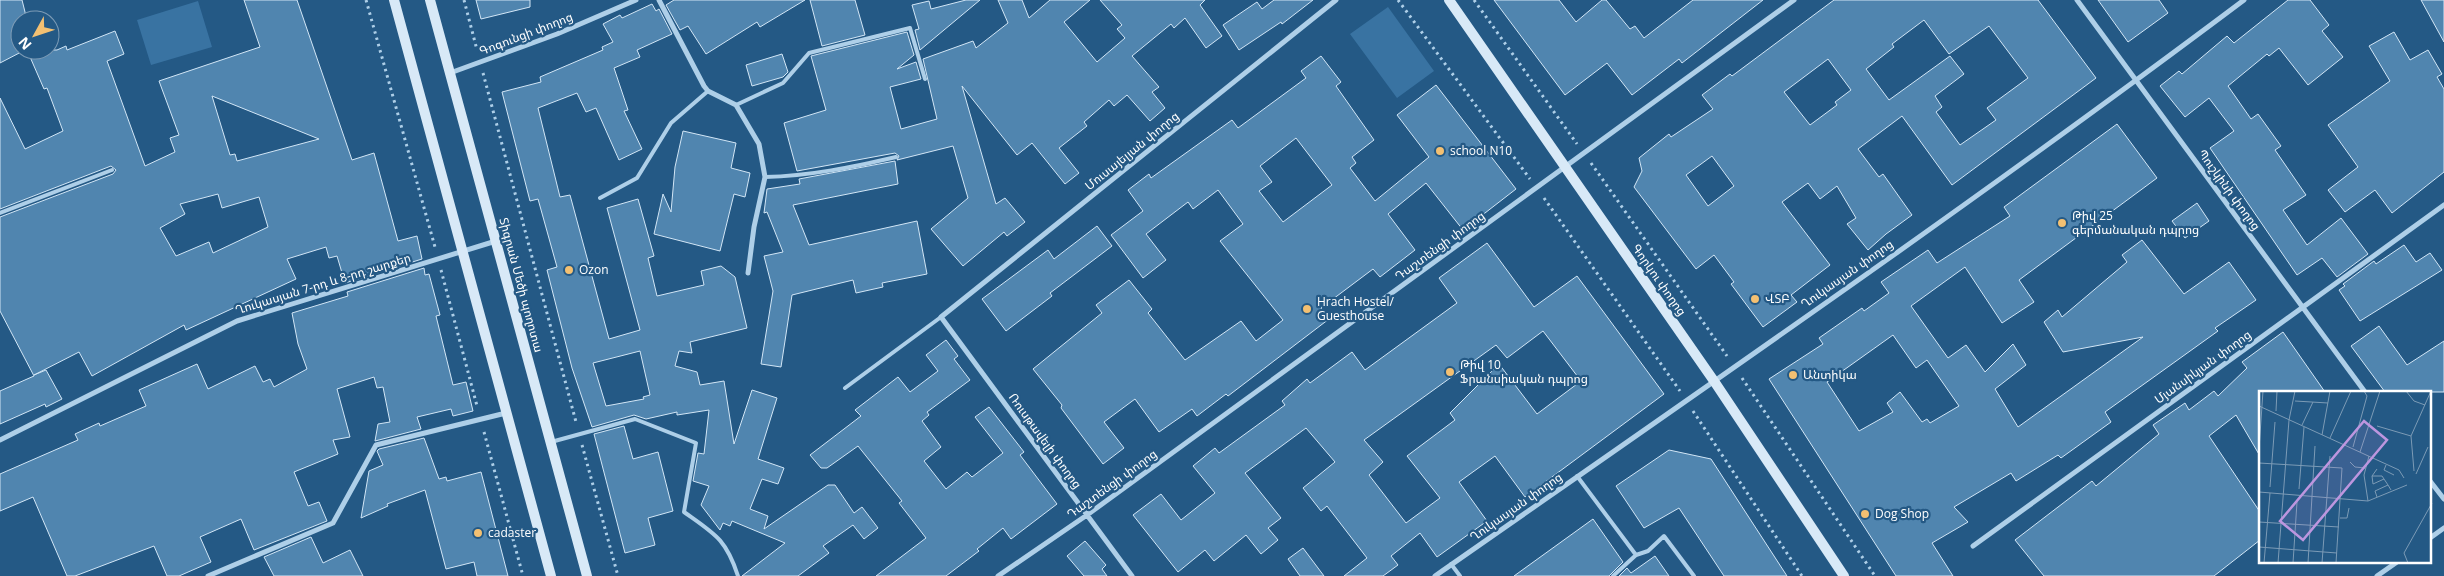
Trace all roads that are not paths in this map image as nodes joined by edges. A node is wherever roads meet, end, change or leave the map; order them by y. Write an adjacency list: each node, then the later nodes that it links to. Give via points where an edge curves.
1 (394, 0): 23 (main road)
2 (430, 0): 10 (main road, Տիգրան Մեծի պողոտա)
3 (636, 0): 10 (street, Գոգունցի փողոց, via 557,34)
4 (659, 0): 13 (street)
5 (1336, 0): 26 (street, Մուսայելյան փողոց)
6 (1449, 0): 16 (main road, Գորկու փողոց)
7 (1794, 0): 16 (street, Դաշտենցի փողոց)
8 (2077, 0): 12 (street, Պուշկինի փողոց)
9 (2244, 0): 12 (street, Ղուկասյան փողոց)
10 (450, 73): 22 (main road, Տիգրան Մեծի պողոտա)
11 (925, 78): 14 (lane, via 910,28 809,53 783,84)
12 (2136, 80): 25 (street, Պուշկինի փողոց); 27 (street, Ղուկասյան փողոց)
13 (708, 91): 14 (street); 19 (lane, via 671,123 637,178)
14 (736, 105): 18 (street, via 759,144)
15 (896, 157): 18 (lane, via 829,172)
16 (1566, 167): 27 (main road, Գորկու փողոց); 36 (street, Դաշտենցի փողոց)
17 (112, 170): 21 (lane)
18 (765, 177): 24 (street)
19 (600, 198)
20 (2444, 205): 25 (street, Մյանսիկյան փողոց)
21 (0, 213)
22 (496, 241): 23 (street, Ղուկասյան 7-րդ և 8-րդ շարքեր); 32 (main road, Տիգրան Մեծի պողոտա)
23 (462, 252): 30 (main road); 31 (street, Ղուկասյան 7-րդ և 8-րդ շարքեր, via 238,321)
24 (748, 273)
25 (2303, 307): 29 (street, Պուշկինի փողոց); 39 (street, Մյանսիկյան փողոց)
26 (941, 317): 28 (lane); 36 (street, Ռուսթավելի փողոց)
27 (1714, 381): 33 (street, Ղուկասյան փողոց); 53 (main road, Գորկու փողոց)
28 (845, 388)
29 (2364, 391)
30 (506, 413): 43 (street, via 376,445 333,524); 44 (main road)
31 (0, 440)
32 (551, 442): 45 (main road, Տիգրան Մեծի պողոտա); 46 (lane, via 635,419 696,443 684,512 720,538 731,555)
33 (1577, 476): 40 (lane); 41 (street, Ղուկասյան փողոց)
34 (2432, 484): 35 (street)
35 (2444, 499)
36 (1087, 515): 47 (street, Դաշտենցի փողոց); 48 (street, Ռուսթավելի փողոց)
37 (2444, 528): 38 (street)
38 (2432, 537)
39 (1973, 546)
40 (1636, 555): 51 (lane); 52 (lane, via 1648,551 1664,536)
41 (1451, 564): 49 (street, Ղուկասյան փողոց); 50 (lane)
42 (2394, 564): 54 (street)
43 (208, 576)
44 (551, 576)
45 (587, 576)
46 (738, 576)
47 (998, 576)
48 (1132, 576)
49 (1435, 576)
50 (1460, 576)
51 (1613, 576)
52 (1694, 576)
53 (1844, 576)
54 (2378, 576)

